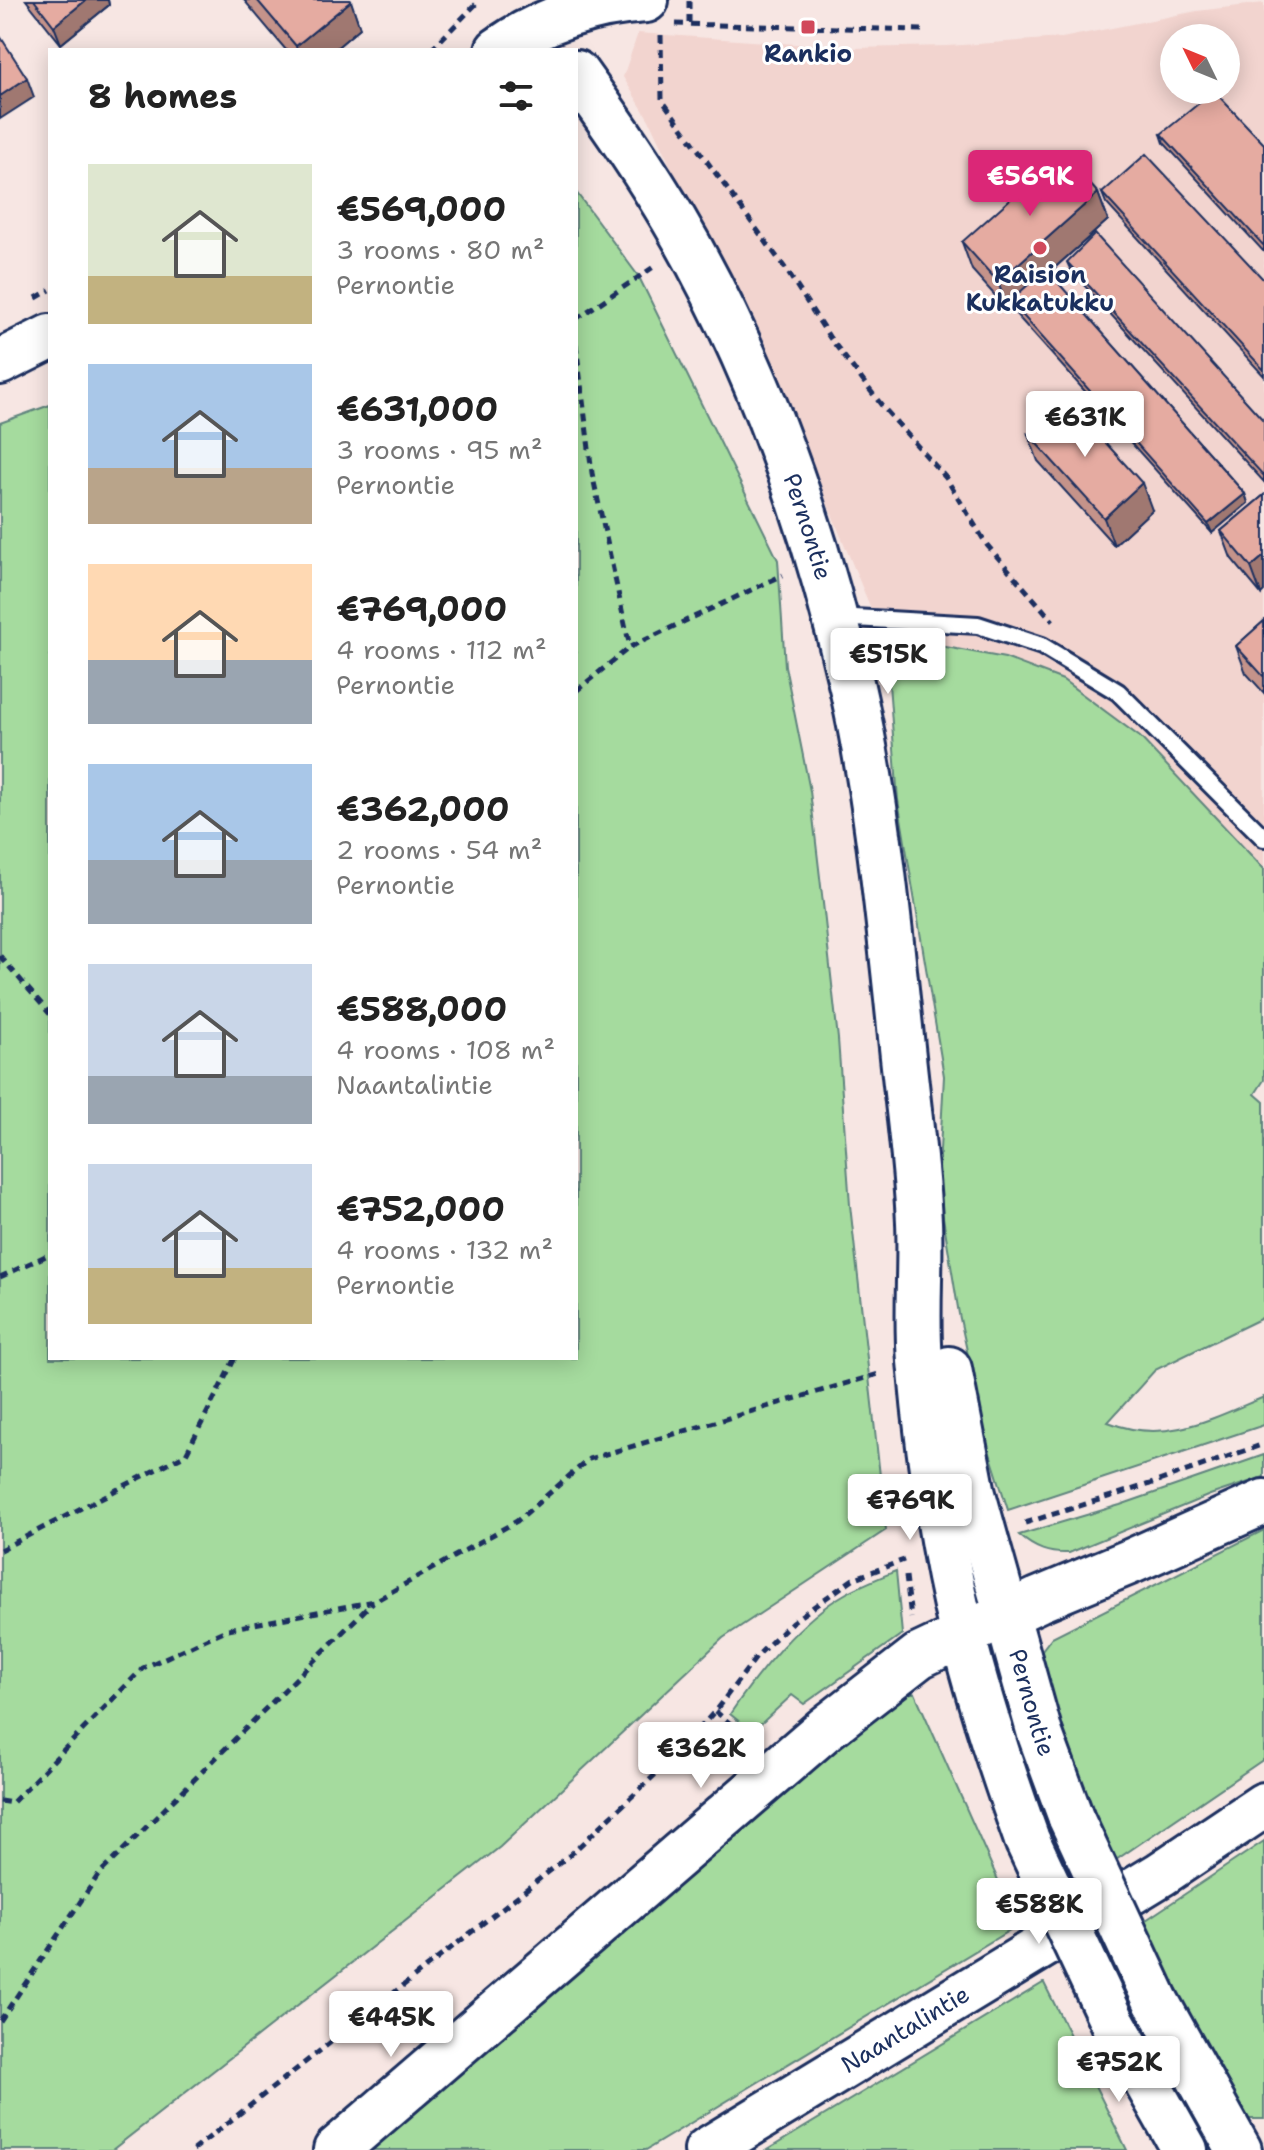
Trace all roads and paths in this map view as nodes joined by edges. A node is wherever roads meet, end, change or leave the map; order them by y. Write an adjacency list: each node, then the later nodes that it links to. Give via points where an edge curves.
1 (480, 0): 4 (path)
2 (646, 0): 6 (street)
3 (689, 0): 5 (path)
4 (471, 2): 8 (path)
5 (689, 24): 7 (path); 18 (path, via 661,24 662,100 830,338 946,478 987,545)
6 (541, 25): 9 (street)
7 (923, 30)
8 (433, 48)
9 (501, 48)
10 (578, 76): 17 (street, Pernontie, via 674,220 711,288 762,399)
11 (664, 270): 12 (path, via 660,263)
12 (578, 318)
13 (48, 338): 15 (street)
14 (578, 360): 19 (path, via 592,473)
15 (0, 362)
16 (792, 571): 19 (path)
17 (835, 617): 21 (lane, via 978,625 1042,646 1118,692); 24 (street, Pernontie, via 874,808)
18 (1055, 622)
19 (630, 647): 20 (path)
20 (578, 689)
21 (1264, 838)
22 (0, 956): 23 (path)
23 (48, 1012)
24 (919, 1222): 36 (street, Pernontie, via 973,1494); 37 (street, Pernontie, via 919,1357 936,1499)
25 (48, 1255): 26 (path)
26 (0, 1277)
27 (234, 1360): 33 (path, via 186,1454)
28 (894, 1369): 35 (path, via 589,1459 517,1521)
29 (1264, 1444): 31 (path)
30 (1264, 1502): 36 (street)
31 (1025, 1523)
32 (905, 1546): 34 (path)
33 (0, 1550)
34 (904, 1560): 38 (path); 39 (path, via 853,1579 792,1622 758,1655)
35 (375, 1601): 41 (path, via 228,1629 143,1668 12,1803); 43 (path, via 99,1874)
36 (1007, 1614): 37 (street); 48 (street, Pernontie, bridge, via 1040,1734 1071,1818 1156,2001)
37 (963, 1635): 38 (street); 47 (street, Pernontie, bridge, via 1027,1840 1113,2023)
38 (919, 1656): 45 (street, via 825,1729)
39 (715, 1711): 40 (path); 44 (path, via 570,1855)
40 (752, 1742)
41 (0, 1801)
42 (1264, 1805): 46 (street, Naantalintie, via 1161,1874)
43 (0, 2021)
44 (193, 2150)
45 (336, 2150)
46 (707, 2150)
47 (1185, 2150)
48 (1239, 2150)

